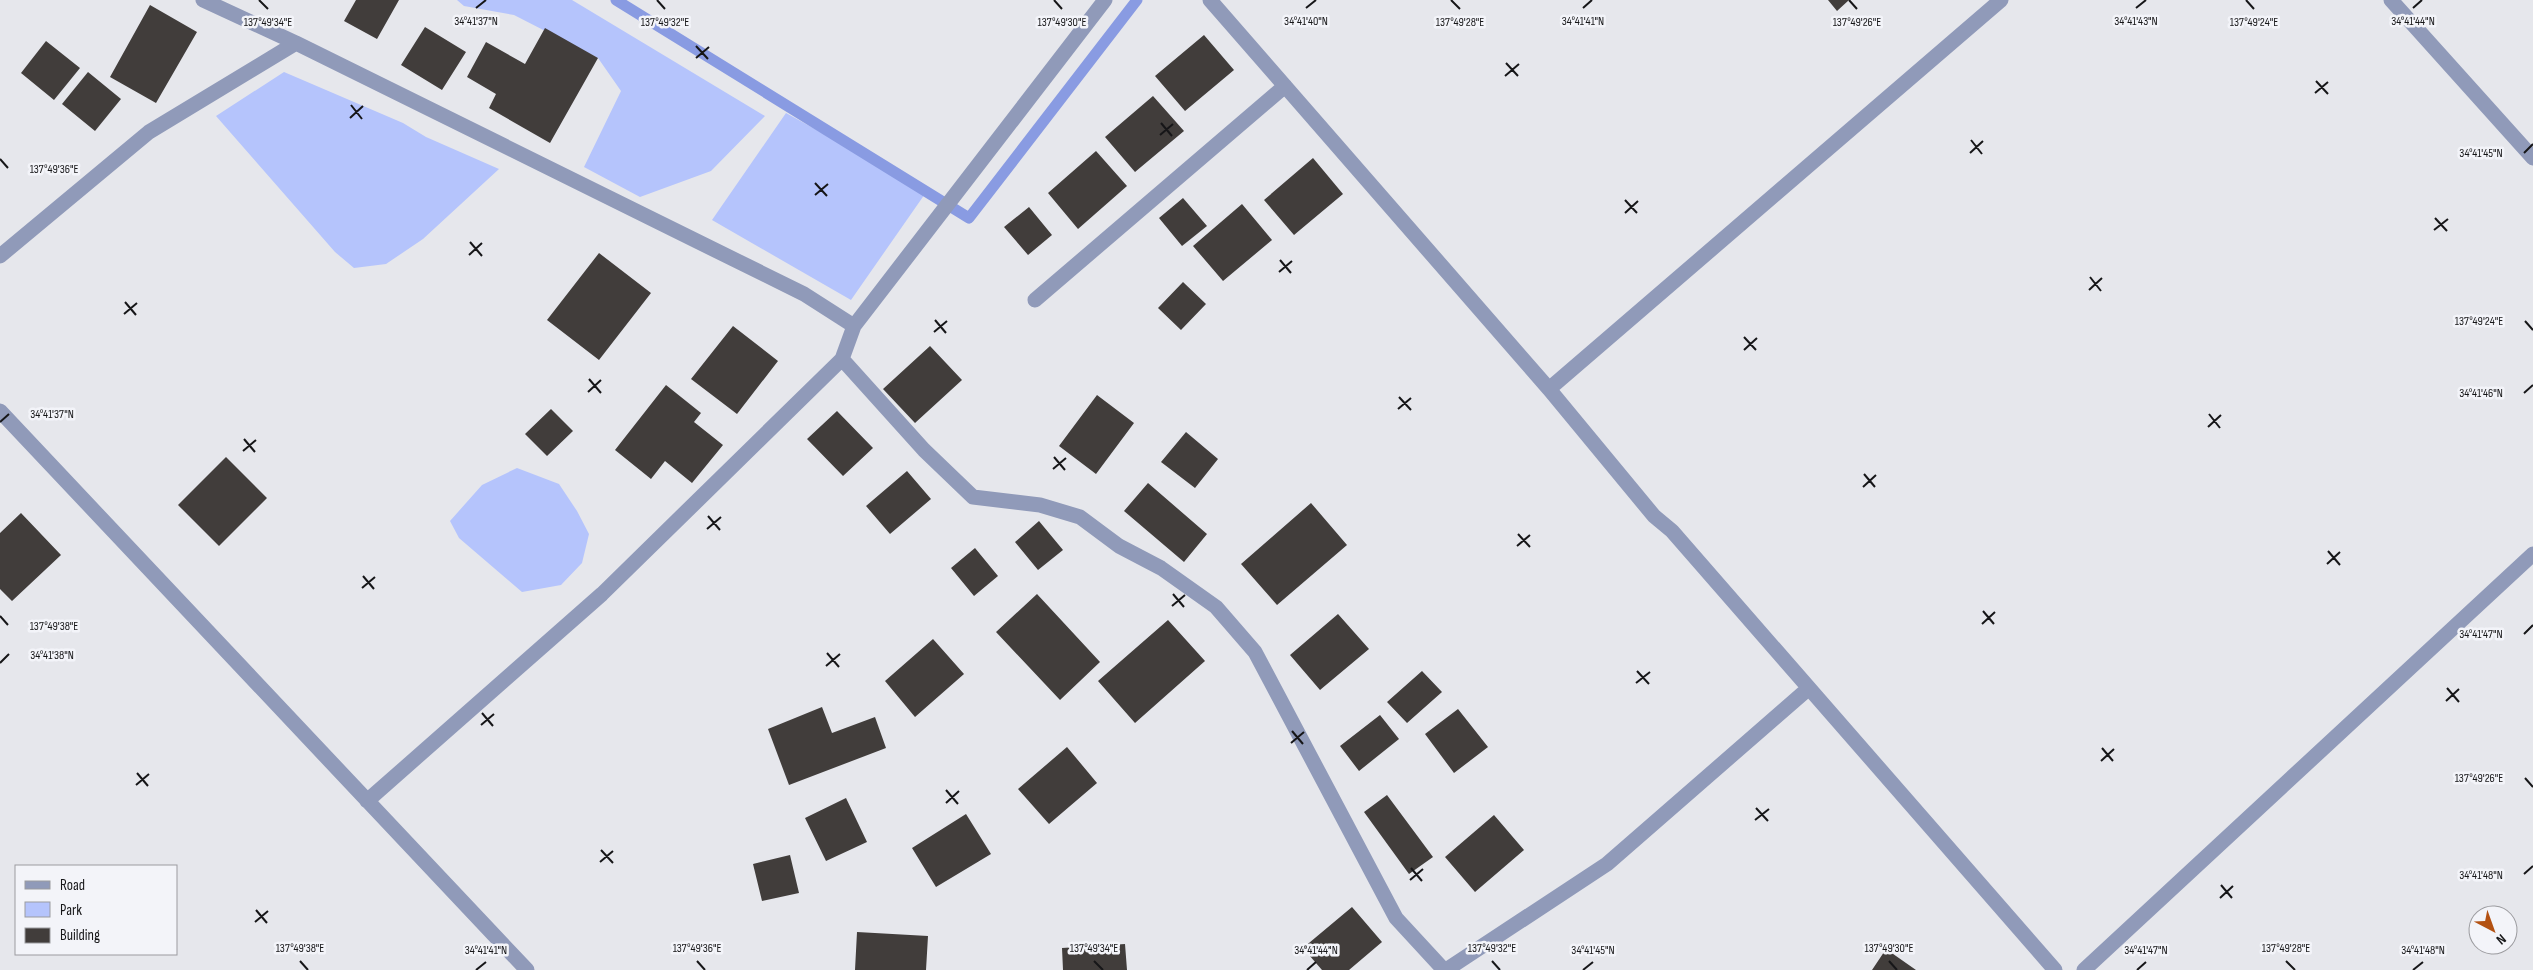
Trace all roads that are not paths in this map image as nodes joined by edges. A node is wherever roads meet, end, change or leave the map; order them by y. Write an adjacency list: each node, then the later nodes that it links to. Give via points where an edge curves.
1 (203, 0): 6 (street)
2 (1105, 0): 11 (street)
3 (1210, 0): 7 (street)
4 (2001, 0): 13 (street)
5 (2391, 0): 8 (street)
6 (296, 43): 9 (street, via 149,132); 11 (street, via 804,294)
7 (1285, 86): 10 (street); 13 (street)
8 (2533, 158)
9 (0, 256)
10 (1035, 300)
11 (854, 326): 12 (street)
12 (842, 359): 17 (street, via 602,594); 19 (street, via 924,450 972,497 1040,505 1080,516 1119,546 1161,568 1216,607 1255,652 1396,918)
13 (1549, 389): 16 (street, via 1654,516 1672,531)
14 (0, 411): 17 (street)
15 (2533, 554): 21 (street)
16 (1809, 688): 19 (street, via 1608,864); 20 (street)
17 (368, 801): 18 (street)
18 (527, 970)
19 (1445, 970)
20 (2054, 970)
21 (2084, 970)

